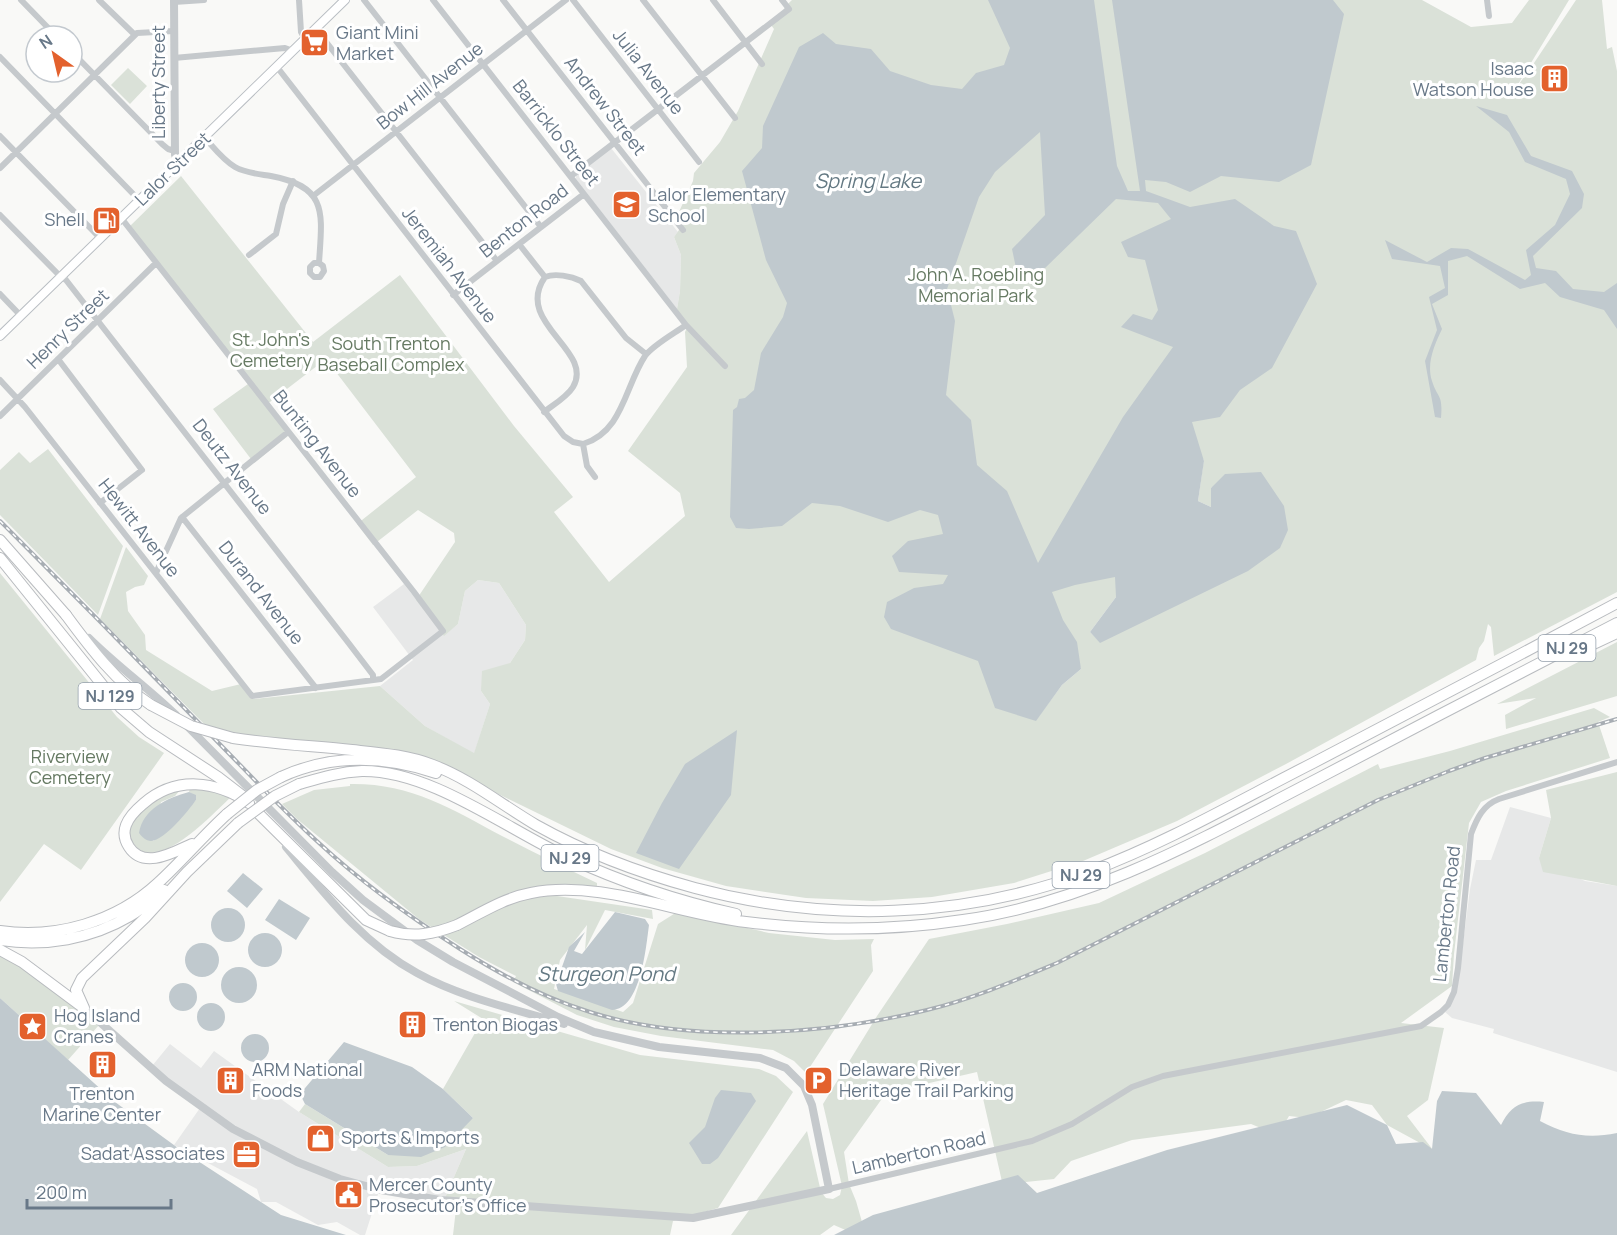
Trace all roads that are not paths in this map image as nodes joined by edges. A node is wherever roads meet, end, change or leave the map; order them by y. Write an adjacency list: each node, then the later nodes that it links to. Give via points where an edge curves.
1 (21, 0): 17 (street)
2 (99, 0): 21 (street)
3 (204, 0): 15 (street)
4 (298, 0): 22 (street, via 301,32)
5 (345, 0): 18 (main road, Lalor Street)
6 (364, 0): 33 (street)
7 (433, 0): 28 (street, Barricklo Street)
8 (503, 0): 19 (street, Andrew Street)
9 (566, 0): 19 (street, Bow Hill Avenue)
10 (573, 0): 34 (street, Julia Avenue)
11 (643, 0): 32 (street)
12 (712, 0): 23 (street)
13 (782, 0): 23 (street, via 789,9)
14 (1487, 0): 16 (street)
15 (174, 1): 20 (street, Liberty Street)
16 (1489, 16)
17 (44, 24)
18 (316, 29): 22 (main road, Lalor Street); 37 (street)
19 (527, 30): 28 (street, Bow Hill Avenue); 40 (street, Andrew Street)
20 (174, 31): 21 (street, via 140,31); 26 (street, Liberty Street)
21 (135, 35): 31 (street)
22 (306, 39): 24 (main road, Lalor Street)
23 (745, 42): 29 (street); 32 (street)
24 (293, 51): 26 (street, via 285,48); 30 (main road, Lalor Street)
25 (0, 57): 35 (street)
26 (174, 58): 41 (street, Liberty Street)
27 (84, 64): 31 (street)
28 (483, 64): 33 (street, Bow Hill Avenue); 47 (street, Barricklo Street)
29 (762, 64)
30 (277, 67): 39 (main road, Lalor Street); 45 (street, Jeremiah Avenue)
31 (95, 75): 35 (street); 41 (street, via 162,144)
32 (702, 76): 34 (street); 36 (street)
33 (440, 98): 37 (street, Bow Hill Avenue); 54 (street)
34 (658, 109): 40 (street); 43 (street, Julia Avenue)
35 (55, 114): 42 (street); 51 (street)
36 (735, 118)
37 (396, 132): 45 (street, Bow Hill Avenue); 59 (street)
38 (0, 136): 42 (street)
39 (205, 138): 44 (main road, Lalor Street); 48 (street, via 235,167)
40 (614, 143): 47 (street); 55 (street, Andrew Street)
41 (175, 152): 44 (street, Liberty Street)
42 (16, 153): 46 (street); 56 (street)
43 (699, 162)
44 (178, 164): 51 (main road, Lalor Street)
45 (352, 165): 50 (street, Bow Hill Avenue); 65 (street, Jeremiah Avenue)
46 (0, 168)
47 (571, 176): 49 (street, Barricklo Street)
48 (293, 181): 50 (street); 58 (street, via 276,234)
49 (584, 194): 54 (street, Benton Road); 68 (street, Barricklo Street)
50 (313, 196): 61 (street, via 321,217)
51 (141, 201): 53 (main road, Lalor Street)
52 (0, 215): 62 (street, Deutz Avenue)
53 (122, 219): 56 (main road, Lalor Street); 60 (street, Bunting Avenue)
54 (541, 227): 57 (street, Benton Road)
55 (683, 230)
56 (101, 239): 62 (main road, Lalor Street)
57 (519, 244): 59 (street, Benton Road); 63 (street)
58 (249, 255)
59 (497, 261): 65 (street, Benton Road)
60 (156, 263): 67 (street, Henry Street); 77 (street, Bunting Avenue)
61 (319, 263)
62 (62, 277): 66 (main road, Lalor Street); 67 (street, Deutz Avenue)
63 (545, 278): 70 (street, via 550,275 581,281 623,333); 75 (street, via 537,308 573,360 576,376 569,392)
64 (0, 294): 66 (street)
65 (453, 295): 75 (street, Jeremiah Avenue)
66 (21, 316): 69 (main road, Lalor Street)
67 (97, 320): 71 (street, Henry Street); 80 (street, Deutz Avenue)
68 (686, 325): 70 (street); 72 (street, Barricklo Street)
69 (0, 336)
70 (646, 354): 78 (street, via 614,421 599,437)
71 (58, 359): 74 (street, Henry Street); 81 (street, via 142,470)
72 (725, 366)
73 (0, 380): 74 (street, Hewitt Avenue)
74 (18, 398): 76 (street, Henry Street); 81 (street, Hewitt Avenue)
75 (544, 412): 78 (street, Jeremiah Avenue, via 564,436)
76 (0, 416)
77 (288, 432): 80 (street); 91 (street, Bunting Avenue, via 442,631 381,679)
78 (583, 444): 79 (street, via 587,466)
79 (595, 477)
80 (225, 483): 82 (street); 91 (street, Deutz Avenue)
81 (100, 503): 85 (street, Hewitt Avenue)
82 (182, 517): 85 (street); 92 (street, Durand Avenue)
83 (0, 540): 87 (highway, NJ 129)
84 (0, 558): 94 (highway, NJ 129, via 121,708)
85 (156, 573): 92 (street, Hewitt Avenue, via 252,696)
86 (1613, 604): 95 (highway, NJ 29, via 1133,854 1051,885 964,905 897,912 830,911 729,896 609,860)
87 (66, 615): 95 (highway, bridge, via 129,688 191,726 233,738 404,756 451,773); 104 (street, NJ 129, via 158,697 363,900 453,962)
88 (1617, 622): 90 (highway, NJ 29)
89 (1617, 633): 90 (highway)
90 (1518, 674): 99 (highway, NJ 29, via 1226,826 1099,885 989,916 921,925)
91 (373, 679): 92 (street)
92 (316, 688)
93 (1617, 762): 105 (street, Lamberton Road, via 1499,799 1483,809 1471,834 1454,992 1441,1012 1420,1026 1163,1076 1132,1087 1072,1124 1032,1141)
94 (249, 803): 96 (highway, NJ 129); 97 (highway, via 210,785 178,786 147,801 134,812 125,829 128,846 149,858 171,855)
95 (504, 805): 97 (highway, NJ 29, bridge, via 443,775 392,762 328,762 301,769 257,790)
96 (258, 813): 99 (highway, bridge, via 366,920 409,935 426,935 457,925 511,898 556,890 621,897 745,922); 104 (street, NJ 129, via 350,922 404,966 455,990)
97 (200, 839): 100 (highway, NJ 29, via 159,882 111,915 46,933)
98 (187, 872): 99 (highway, NJ 29, bridge, via 238,823 299,784 349,772 377,772 428,784 564,855 638,887 738,915); 101 (highway, NJ 29, via 132,915 95,932 52,942); 103 (highway, via 81,978 76,990)
99 (852, 928)
100 (0, 931)
101 (0, 940)
102 (0, 950): 103 (highway)
103 (84, 1008): 105 (street, Lamberton Road, via 166,1081 233,1129 297,1162 381,1190 440,1200 693,1218)
104 (583, 1028): 105 (street, NJ 129, via 650,1045 760,1058 786,1068 804,1086 812,1105)
105 (829, 1189)

